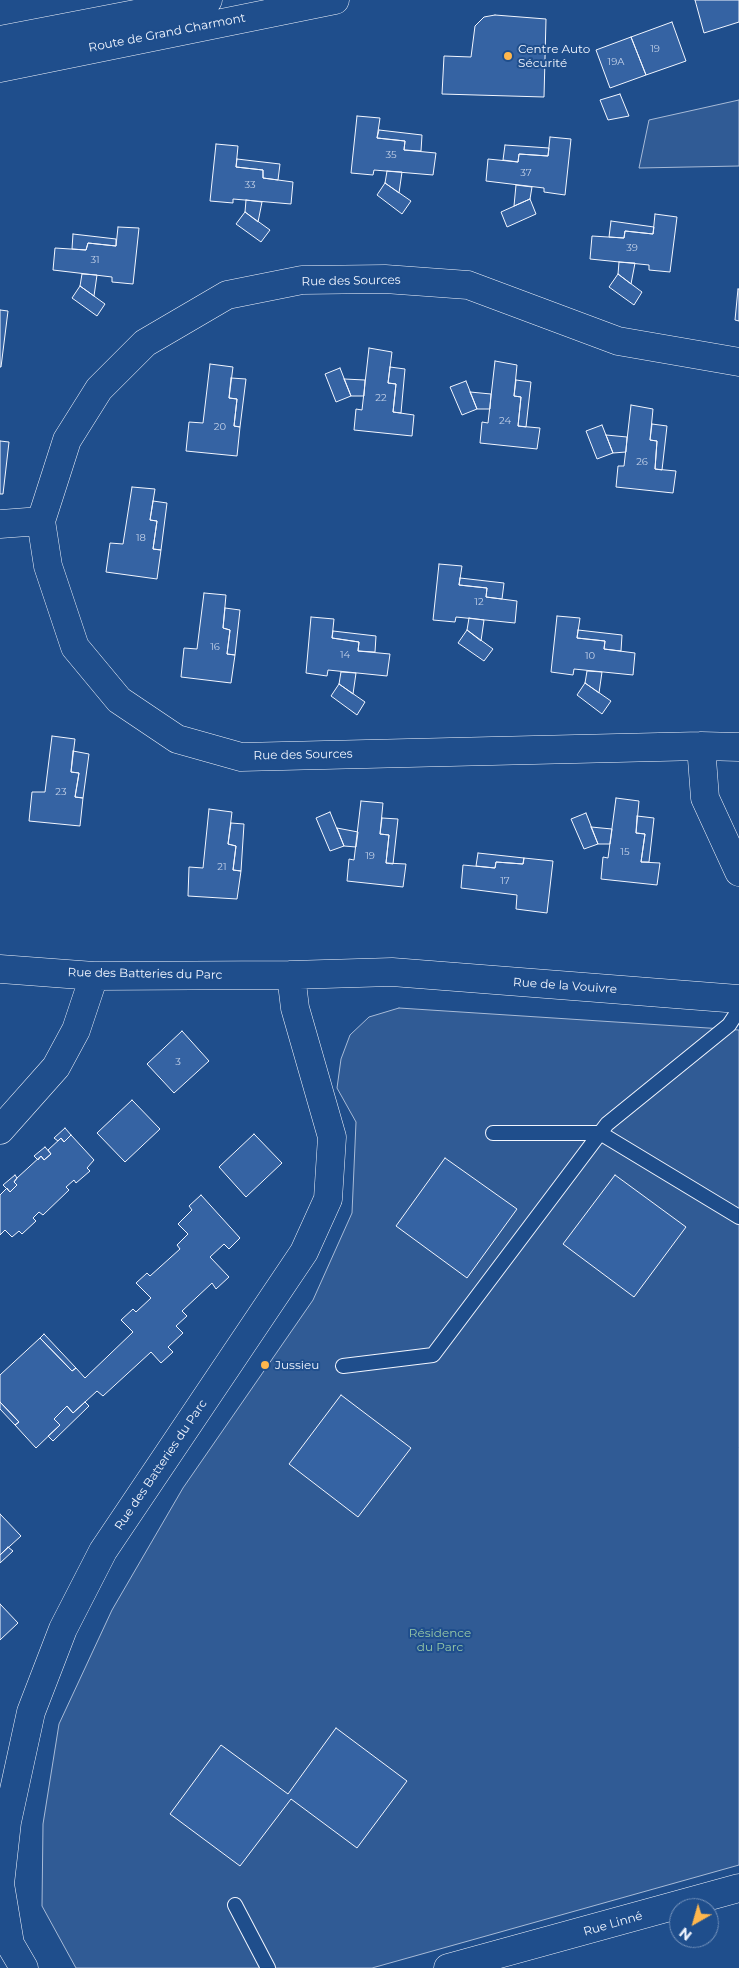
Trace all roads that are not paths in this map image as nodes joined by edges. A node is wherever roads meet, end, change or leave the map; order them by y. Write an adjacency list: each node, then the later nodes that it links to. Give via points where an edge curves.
1 (203, 0): 3 (street, Route de Grand Charmont)
2 (335, 0): 4 (street, Route de Grand Charmont)
3 (0, 40)
4 (0, 68)
5 (739, 362): 6 (street, Rue des Sources, via 618,341 468,285 386,278 302,280 227,295 145,343 99,389 68,440)
6 (42, 521): 7 (street); 8 (street, Rue des Sources, via 48,566 75,647 119,700 177,739 241,757)
7 (0, 524)
8 (700, 746): 9 (street, Rue des Sources); 10 (street, via 705,798)
9 (739, 748)
10 (739, 872)
11 (0, 969): 14 (street, Rue des Batteries du Parc)
12 (392, 972): 13 (street, Rue des Batteries du Parc); 15 (street, Rue de la Vouivre)
13 (291, 975): 14 (street, Rue des Batteries du Parc); 22 (street, Rue des Batteries du Parc, via 295,1008 332,1136 328,1199 304,1252 104,1551 63,1629 31,1712 7,1822)
14 (94, 976): 17 (street, via 76,1030 56,1067)
15 (739, 999)
16 (739, 1010): 19 (lane, via 729,1025)
17 (0, 1130)
18 (493, 1133): 19 (lane)
19 (600, 1133): 20 (lane); 21 (lane, via 433,1355)
20 (739, 1217)
21 (343, 1366)
22 (0, 1884): 27 (street, Rue des Batteries du Parc, via 10,1944)
23 (739, 1888): 25 (street, Rue Linné)
24 (235, 1905): 28 (lane)
25 (524, 1959): 26 (street, Rue Linné)
26 (488, 1963): 29 (street)
27 (24, 1968)
28 (268, 1968)
29 (448, 1968)

